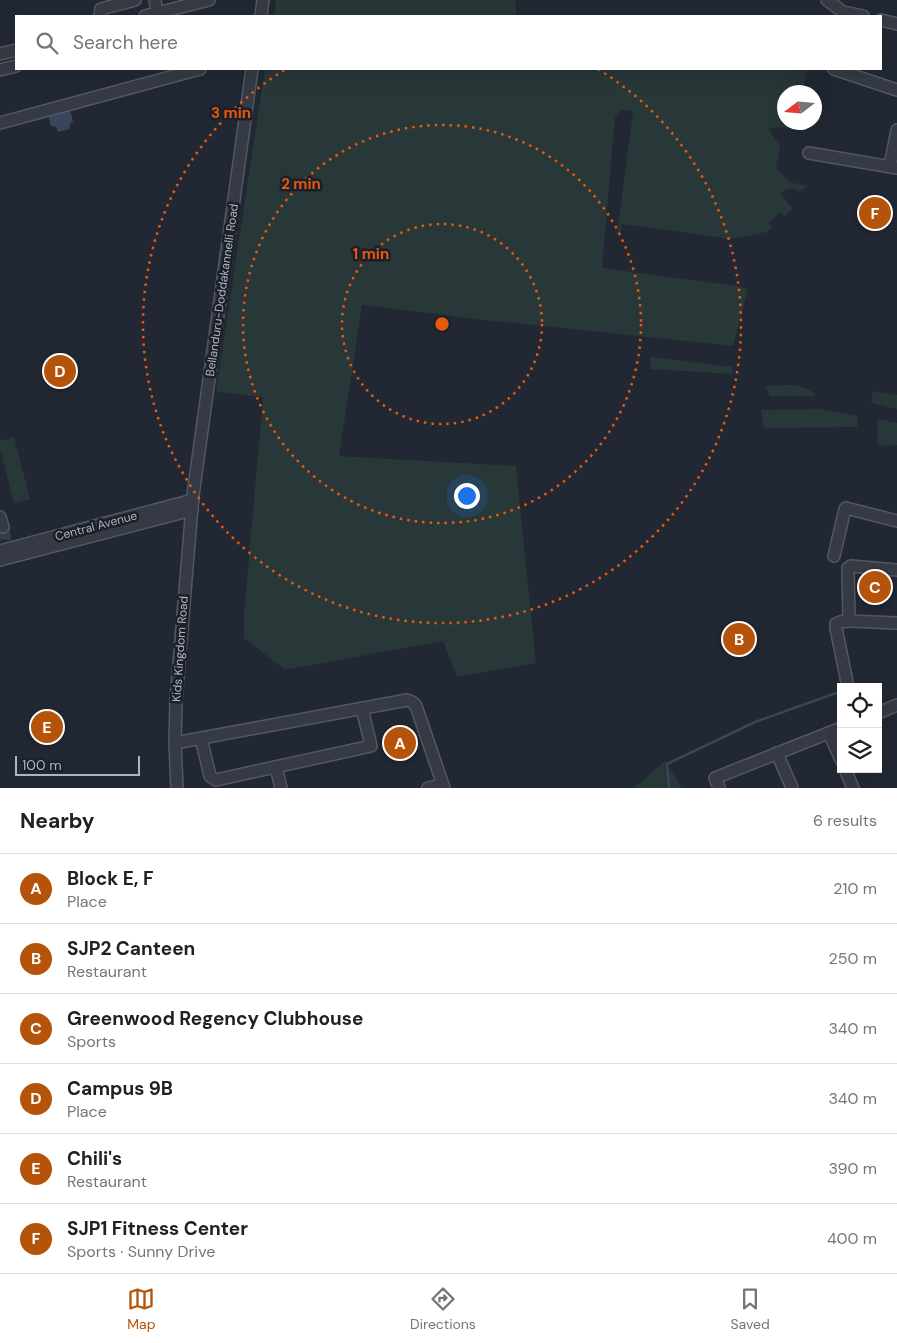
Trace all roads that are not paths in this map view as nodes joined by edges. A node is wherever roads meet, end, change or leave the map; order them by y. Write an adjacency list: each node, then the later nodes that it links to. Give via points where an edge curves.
1 (135, 0): 7 (street, via 100,9)
2 (154, 0): 6 (street)
3 (209, 0): 6 (street)
4 (263, 0): 9 (street)
5 (827, 0): 10 (street, via 843,12)
6 (157, 13): 8 (street)
7 (100, 15)
8 (149, 15)
9 (260, 15)
10 (858, 15)
11 (882, 20): 12 (street)
12 (897, 24)
13 (15, 50): 14 (street)
14 (0, 54)
15 (15, 66): 16 (street)
16 (0, 70)
17 (196, 70): 21 (street)
18 (252, 70): 25 (street, Bellanduru-Doddakannelli Road)
19 (837, 70): 20 (street)
20 (897, 90)
21 (0, 123)
22 (897, 130): 24 (street)
23 (809, 152): 24 (street)
24 (893, 167)
25 (192, 505): 27 (street, Central Avenue); 29 (street, Central Avenue); 40 (street, Kids Kingdom Road)
26 (897, 521): 28 (street, via 846,508)
27 (0, 551)
28 (834, 556)
29 (0, 560)
30 (897, 570): 31 (street, via 849,567)
31 (849, 621): 32 (street); 33 (street, via 836,624)
32 (897, 623)
33 (847, 683)
34 (897, 705): 36 (street)
35 (362, 708): 39 (street); 43 (street, via 371,746); 45 (street, via 407,700 412,702)
36 (882, 711)
37 (837, 730): 38 (street)
38 (829, 733): 41 (street); 42 (street)
39 (201, 738): 40 (street); 43 (street, via 212,779)
40 (175, 743): 46 (street, Kids Kingdom Road)
41 (837, 751)
42 (777, 753): 49 (street, via 715,778); 50 (street)
43 (276, 767): 47 (street)
44 (847, 773): 51 (street)
45 (443, 786): 48 (street)
46 (177, 788)
47 (281, 788)
48 (428, 788)
49 (719, 788)
50 (792, 788)
51 (853, 788)

